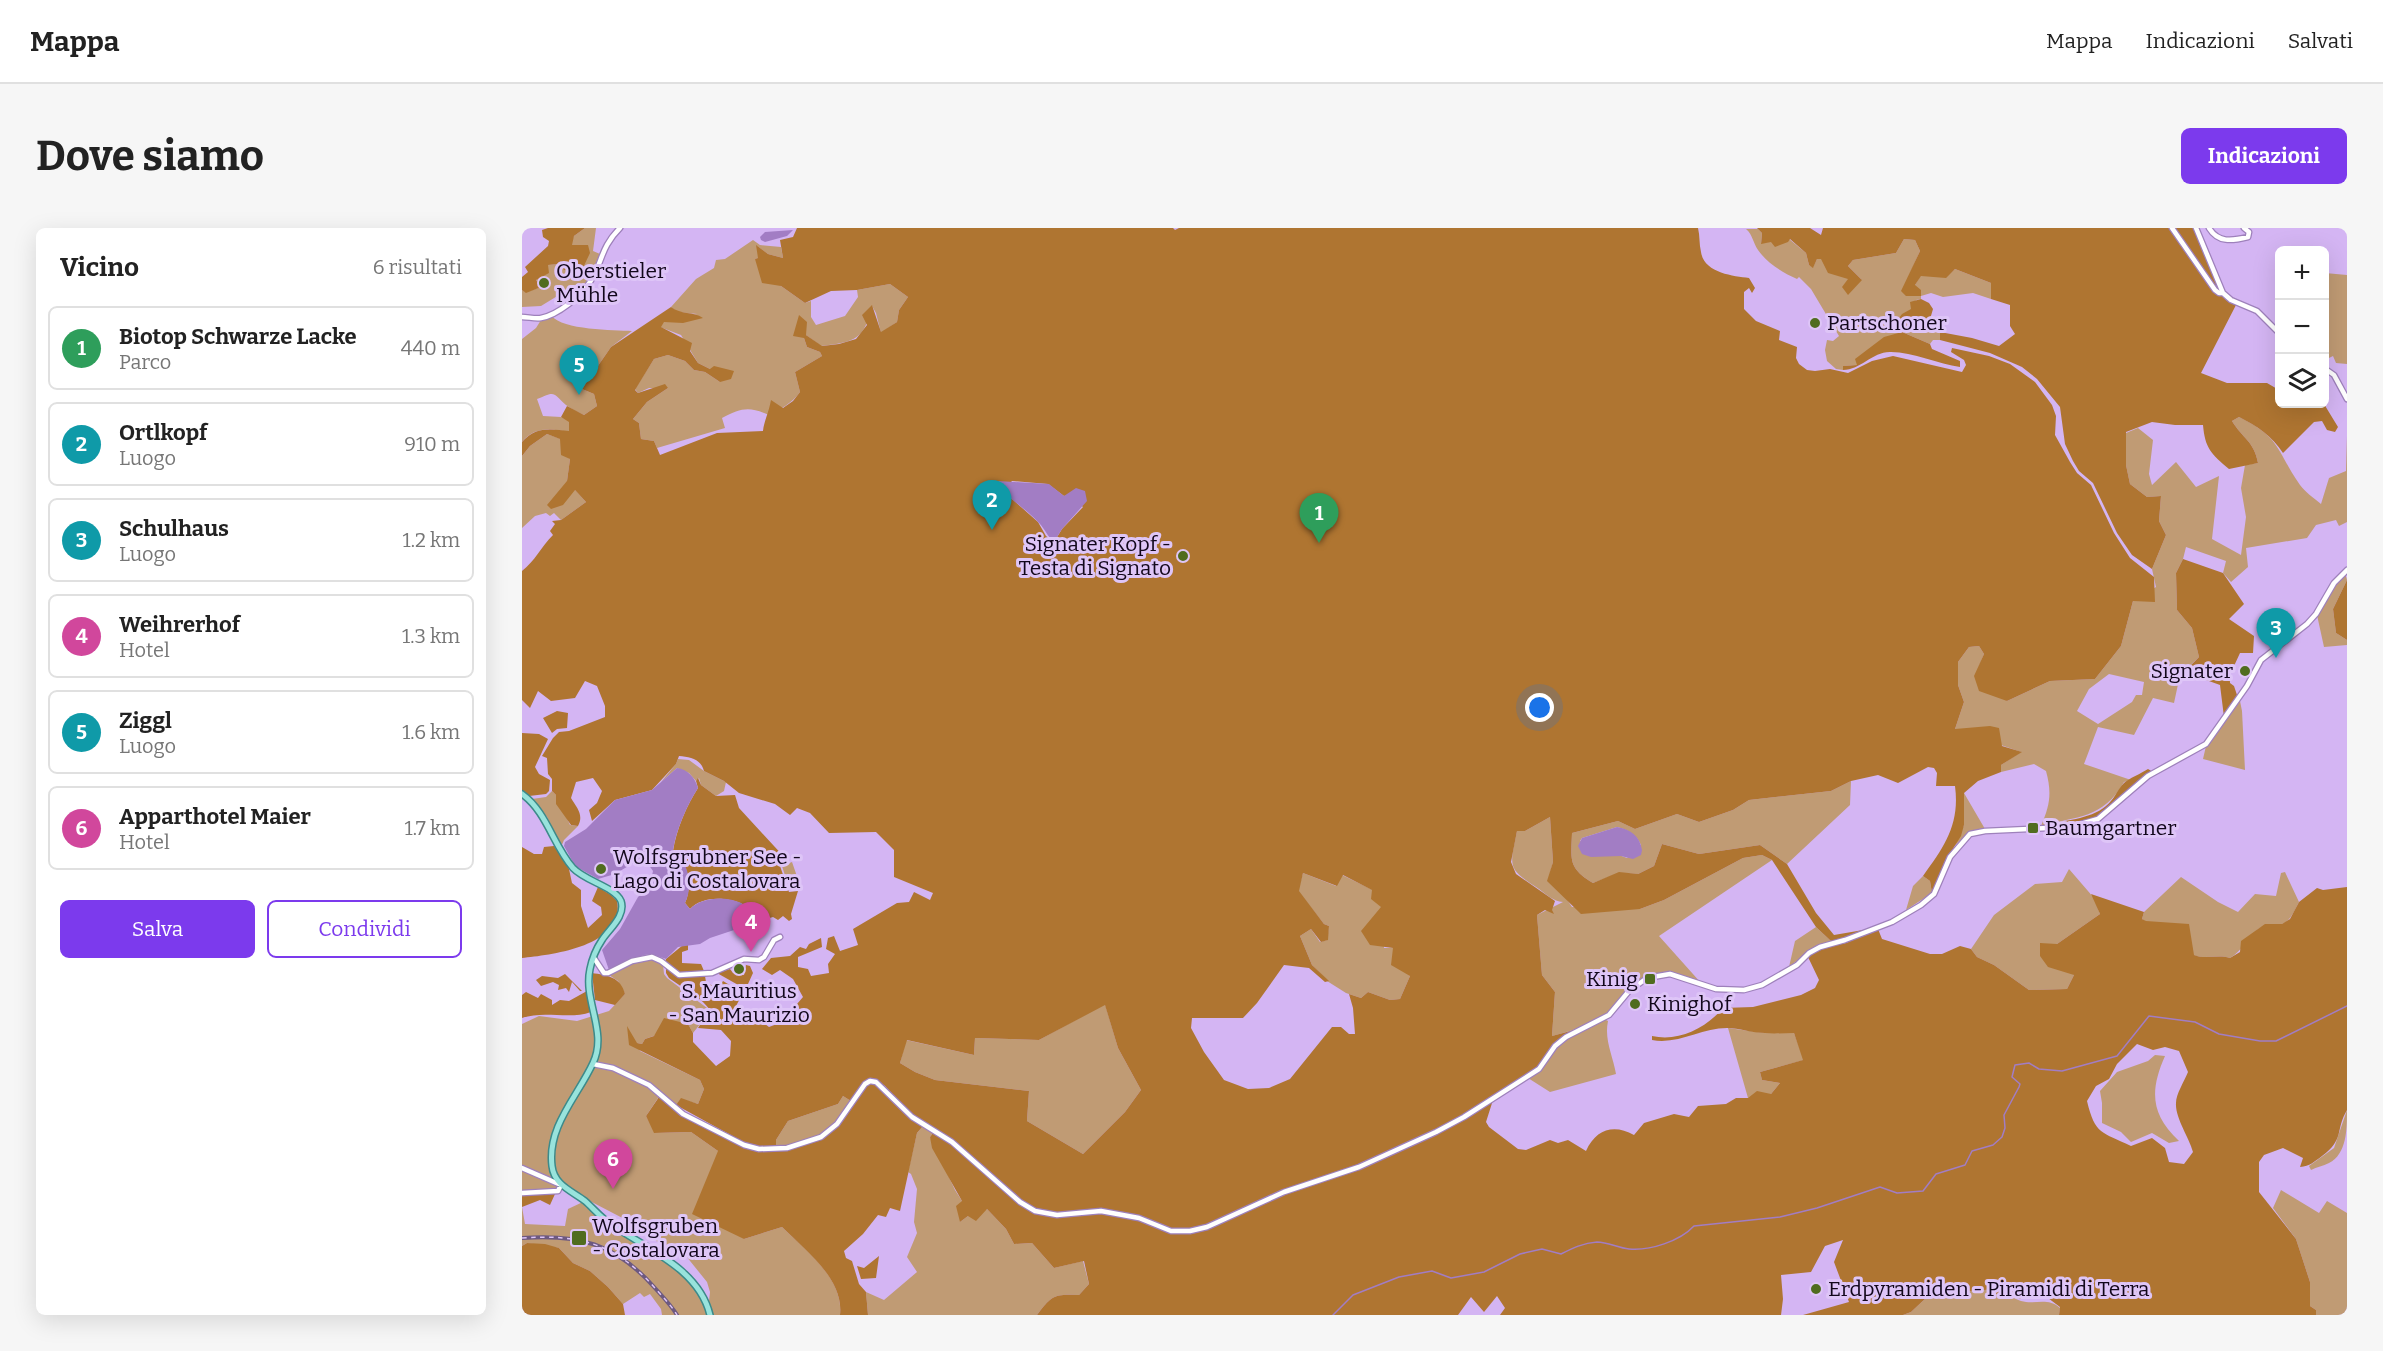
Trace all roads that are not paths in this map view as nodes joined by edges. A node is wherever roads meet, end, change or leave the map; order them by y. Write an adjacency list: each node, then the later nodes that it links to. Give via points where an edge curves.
1 (620, 228): 7 (street, via 607,242 590,283 575,298 542,318)
2 (2172, 228): 6 (street, via 2215,290)
3 (2196, 228): 6 (street)
4 (2209, 228): 5 (street, via 2215,236 2230,240 2248,237)
5 (2244, 228)
6 (2223, 293): 8 (street, via 2257,311)
7 (522, 317)
8 (2275, 329)
9 (2329, 371): 10 (street)
10 (2347, 399)
11 (2347, 570): 15 (street, via 2307,624 2261,660 2205,744 2148,776 2098,819 2070,827 1970,834 1950,857 1934,894 1921,905 1892,922 1820,947 1762,985 1744,990 1716,989 1670,974 1647,978 1629,991 1609,1015 1555,1046 1539,1069 1464,1117 1359,1167 1284,1192 1207,1227 1171,1231 1139,1218 1101,1211 1057,1215 1035,1211 952,1142 912,1117 876,1082 865,1084 837,1124 821,1137 787,1148 759,1149 683,1114 650,1085 613,1068)
12 (522, 794): 14 (main road, via 543,817 560,850 581,875 618,896 619,917 602,939)
13 (780, 937): 14 (street, via 759,960 744,959 705,974 679,975 652,957 639,958 604,973)
14 (594, 958): 15 (main road, via 589,981 598,1041)
15 (593, 1064): 17 (main road, via 558,1125 552,1166)
16 (522, 1168): 17 (street)
17 (561, 1185): 18 (street, via 558,1191); 19 (main road, via 678,1269 704,1298)
18 (522, 1193)
19 (710, 1315)

